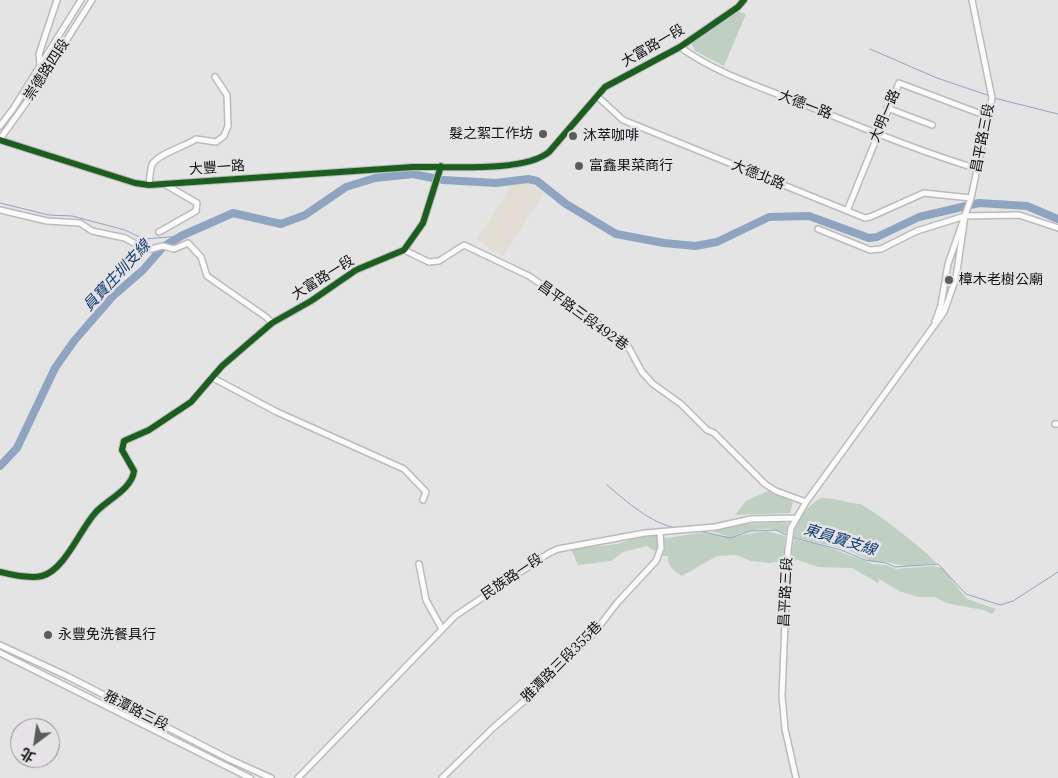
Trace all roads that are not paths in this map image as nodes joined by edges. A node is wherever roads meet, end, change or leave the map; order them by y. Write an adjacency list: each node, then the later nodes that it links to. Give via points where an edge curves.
1 (56, 0): 7 (street, via 39,54)
2 (81, 0): 7 (street, 崇德路四段)
3 (92, 0): 8 (street, 崇德路四段)
4 (744, 0): 6 (street, 大富路一段, via 732,12)
5 (972, 0): 12 (street, 昌平路三段, via 990,96)
6 (680, 47): 10 (street, 大富路一段, via 605,87); 15 (street, 大德一路, via 734,78)
7 (40, 64): 8 (street); 14 (street, 崇德路四段)
8 (48, 69): 16 (street, 崇德路四段)
9 (215, 77): 19 (street, via 227,95 228,126 224,136 216,142 196,139 160,156 152,165)
10 (598, 97): 17 (street, 大富路一段, via 549,152 537,159 517,164); 23 (street, 大德北路, via 623,120)
11 (887, 108): 12 (street, 大明一路, via 899,83); 13 (street); 15 (street, 大明一路)
12 (989, 116): 18 (street, 昌平路三段)
13 (932, 125)
14 (0, 126)
15 (877, 134): 18 (street, 大德一路); 23 (street, 大明一路)
16 (0, 140): 19 (street, 大豐一路, via 135,183)
17 (441, 166): 20 (street, 大豐一路); 28 (street, via 423,223)
18 (978, 169): 21 (street, 昌平路三段)
19 (149, 184): 20 (street, 大豐一路)
20 (165, 185): 27 (street, via 197,203 196,210)
21 (971, 198): 23 (street, 大德北路, via 924,193 870,217); 24 (street, 昌平路三段)
22 (0, 210): 29 (street, via 47,221 80,223 92,231 125,238 143,248 162,246 174,249 188,243 201,257 207,276)
23 (847, 211)
24 (965, 216): 25 (street, via 1019,215); 26 (street, via 917,231 881,249 870,250); 30 (street, 昌平路三段, via 948,264 941,305); 30 (street, 昌平路三段, via 956,278 944,312)
25 (1058, 228)
26 (818, 229)
27 (159, 232)
28 (404, 250): 29 (street, 大富路一段, via 356,270); 33 (street, 昌平路三段492巷, via 429,262 439,261 464,245 529,276 629,348 653,384 714,433 765,484)
29 (272, 323): 31 (street, 大富路一段, via 222,366)
30 (932, 329): 33 (street, 昌平路三段)
31 (213, 378): 32 (street, via 277,412 404,469 426,492); 37 (street, 大富路一段, via 191,402 167,420 124,441 122,450 134,474 121,491 95,512 61,561 42,576)
32 (423, 500)
33 (806, 502): 34 (street, 昌平路三段)
34 (796, 518): 35 (street, 民族路一段, via 750,520); 45 (street, 昌平路三段, via 789,538 782,696 785,729)
35 (660, 533): 38 (street, 民族路一段, via 645,533 554,551 455,616); 44 (street, 雅潭路三段355巷, via 662,548 656,561 594,633)
36 (419, 564): 38 (street, via 426,600)
37 (0, 572)
38 (442, 629): 43 (street, 民族路一段)
39 (0, 645): 42 (street, 雅潭路三段)
40 (0, 652): 41 (street, 雅潭路三段)
41 (250, 778)
42 (271, 778)
43 (298, 778)
44 (442, 778)
45 (796, 778)

